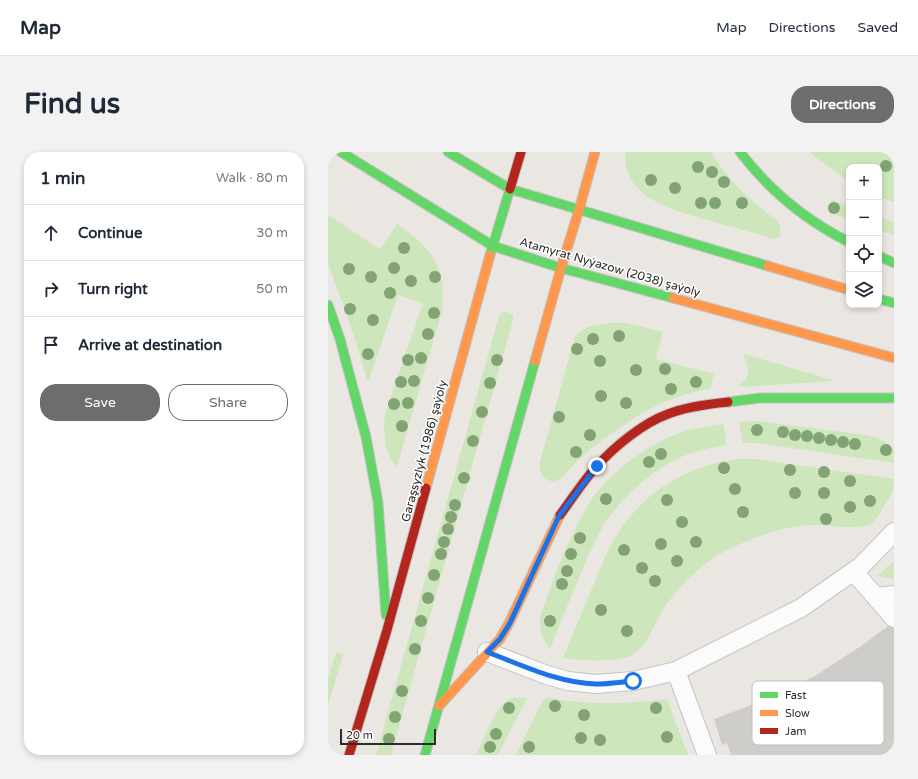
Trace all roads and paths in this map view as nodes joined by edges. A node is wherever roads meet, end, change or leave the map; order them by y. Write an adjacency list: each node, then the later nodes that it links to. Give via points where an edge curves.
1 (341, 152): 9 (main road, Atamyrat Nyýazow (2038) şaýoly)
2 (448, 152): 6 (main road)
3 (521, 152): 6 (main road, Garaşsyzlyk (1986) şaýoly)
4 (595, 152): 7 (main road)
5 (740, 152): 8 (main road, via 765,183 797,212 830,234)
6 (510, 189): 7 (main road); 9 (main road, Garaşsyzlyk (1986) şaýoly)
7 (579, 210): 12 (main road); 13 (main road)
8 (846, 241)
9 (493, 246): 12 (main road, Atamyrat Nyýazow (2038) şaýoly); 24 (main road, Garaşsyzlyk (1986) şaýoly)
10 (882, 257): 11 (main road)
11 (894, 263)
12 (561, 268): 17 (main road, Atamyrat Nyýazow (2038) şaýoly); 27 (main road)
13 (846, 289)
14 (882, 300): 15 (main road)
15 (894, 303)
16 (328, 305): 24 (main road, via 340,339 366,437 377,495)
17 (894, 358)
18 (894, 398): 25 (main road, via 760,398 709,404 668,414 645,426 597,466 559,516 510,623 500,639)
19 (894, 532): 20 (lane)
20 (854, 572): 22 (lane); 26 (lane, via 801,608)
21 (894, 595): 22 (lane)
22 (876, 597): 23 (lane)
23 (894, 618)
24 (387, 630): 28 (main road, Garaşsyzlyk (1986) şaýoly)
25 (487, 652): 26 (lane, via 547,675 568,681 596,684 633,681); 27 (main road)
26 (676, 671): 30 (lane)
27 (439, 706): 29 (main road)
28 (350, 755)
29 (425, 755)
30 (707, 755)

